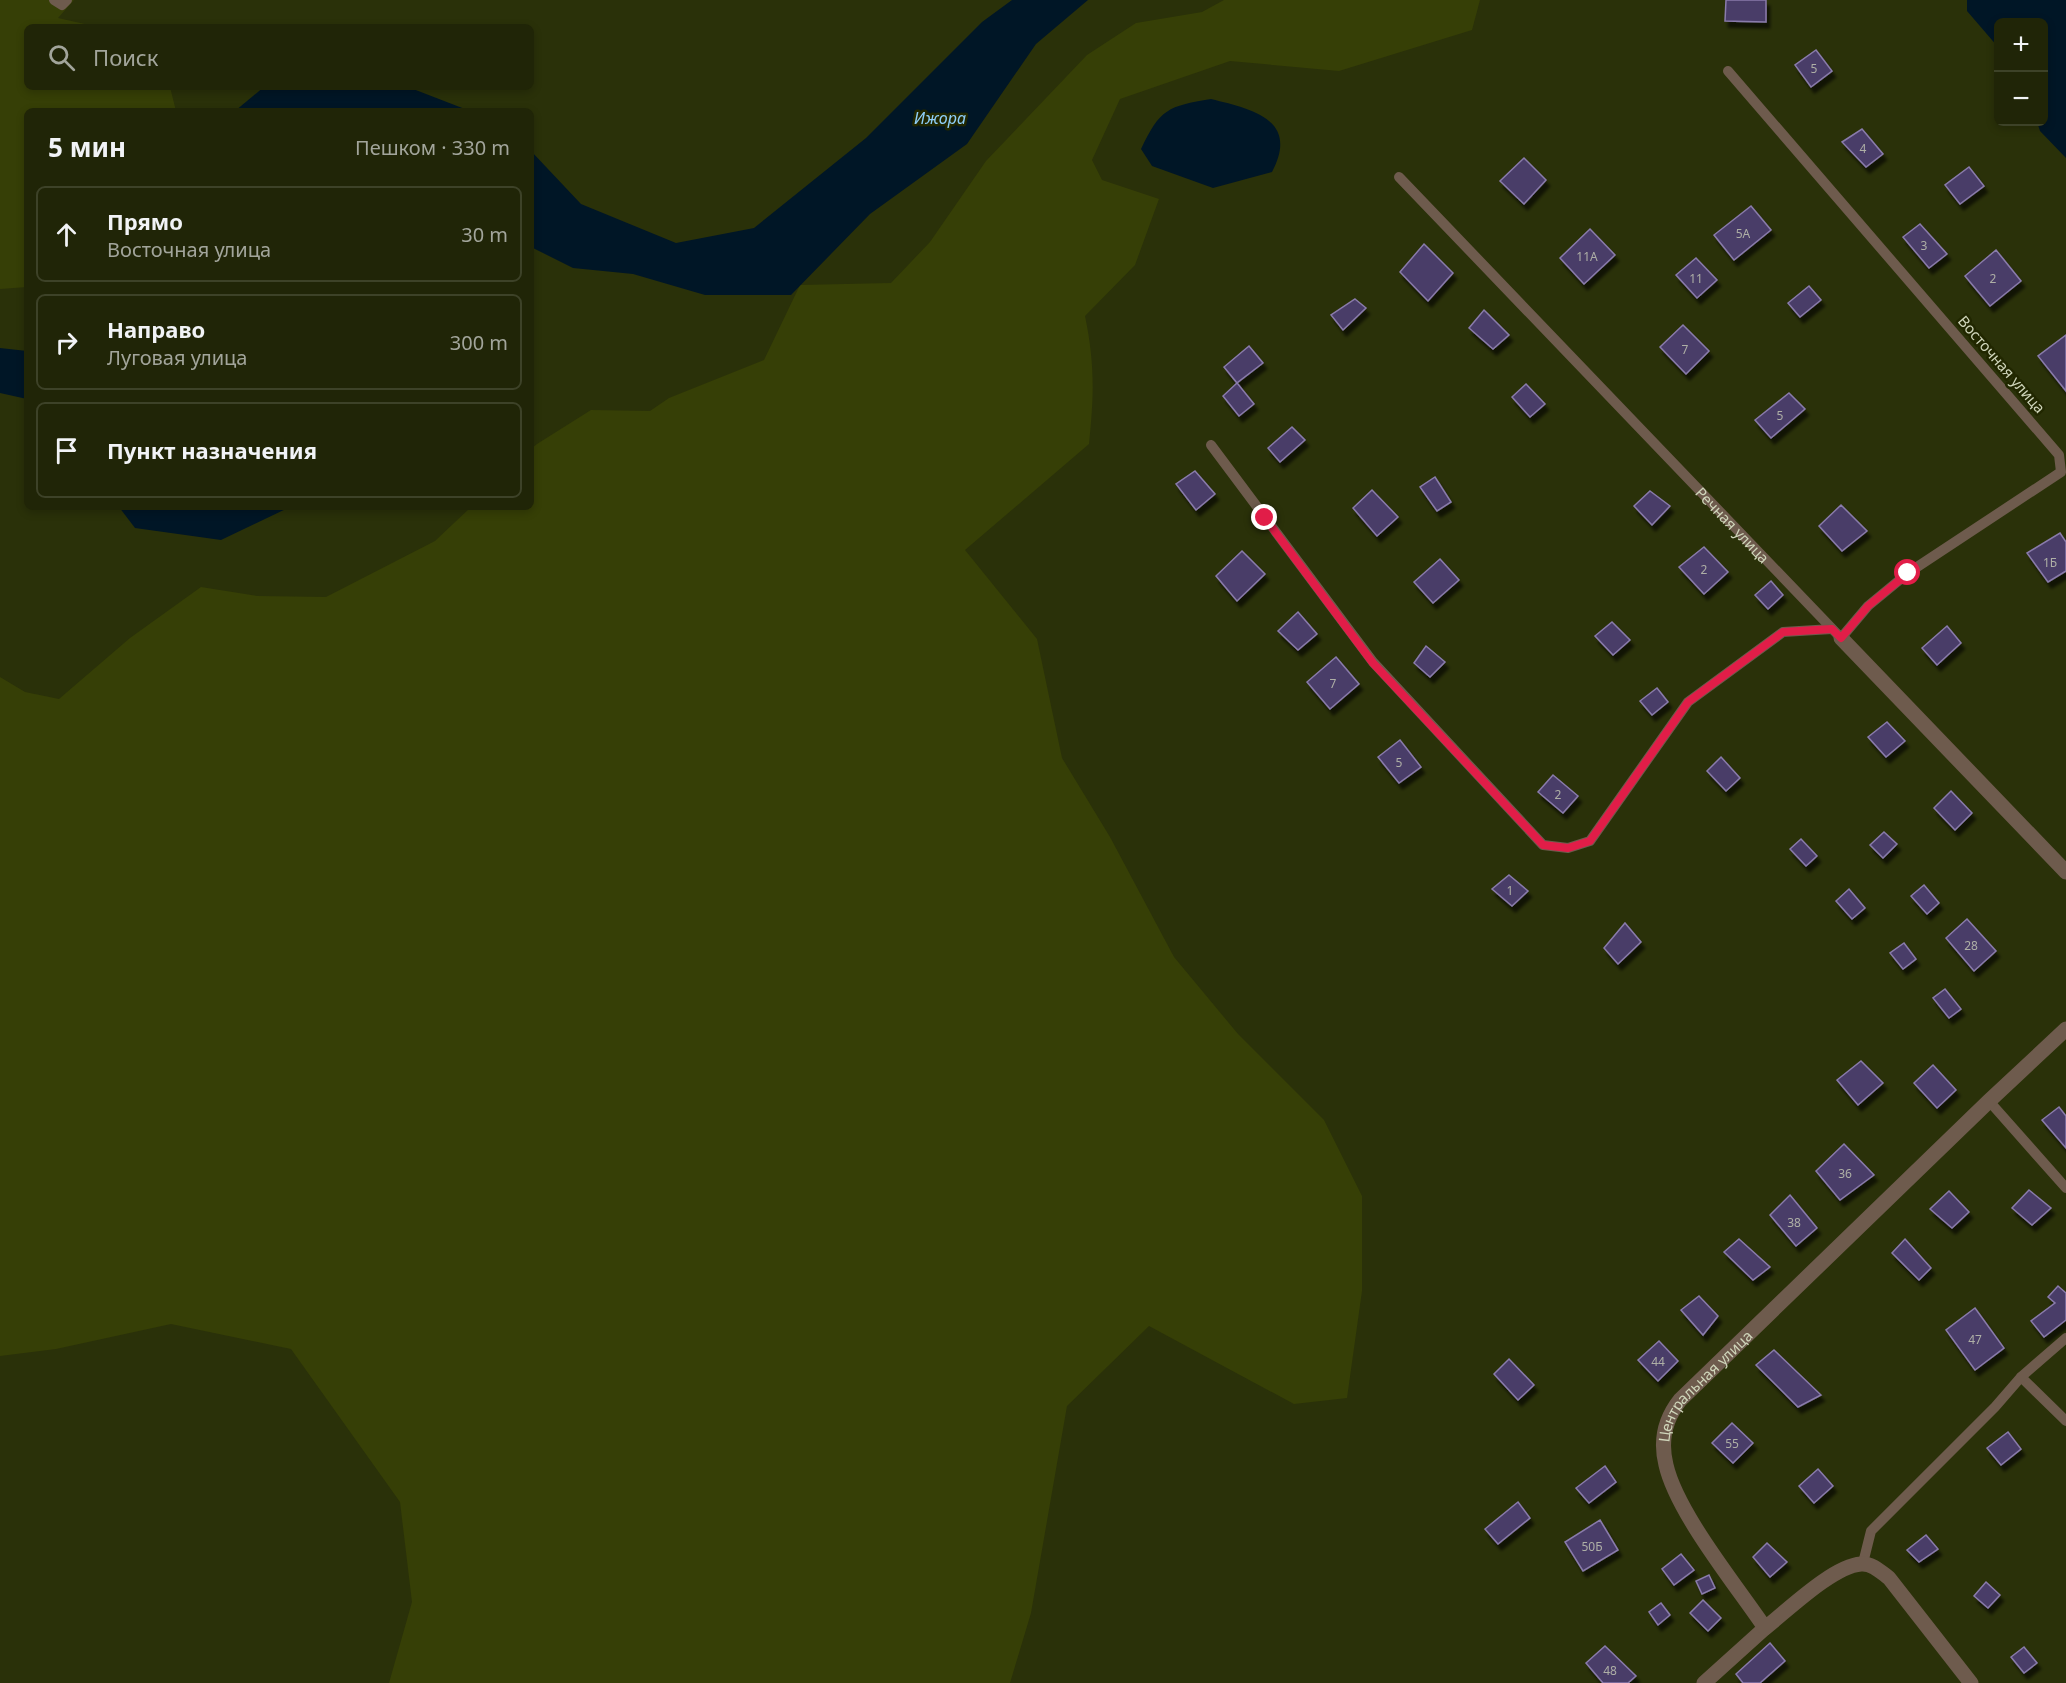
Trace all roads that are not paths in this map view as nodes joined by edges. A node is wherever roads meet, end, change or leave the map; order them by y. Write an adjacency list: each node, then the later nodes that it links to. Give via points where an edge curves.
1 (54, 0): 2 (lane, via 62,5)
2 (67, 0)
3 (1728, 71): 6 (lane, Восточная улица, via 2058,455 2061,472 1908,573)
4 (1399, 177): 6 (lane, Речная улица)
5 (1211, 445): 6 (lane, via 1373,663 1543,845 1568,848 1590,841 1688,702 1783,632)
6 (1837, 633): 7 (street, Речная улица)
7 (2066, 872)
8 (2066, 1029): 9 (street, Центральная улица)
9 (1989, 1101): 10 (lane); 15 (street, Центральная улица, via 1670,1414 1664,1443 1673,1485 1688,1515)
10 (2066, 1188)
11 (2066, 1338): 12 (lane)
12 (2021, 1377): 13 (lane); 14 (lane, via 1871,1531)
13 (2066, 1421)
14 (1863, 1563): 15 (street, via 1843,1568); 17 (street, via 1889,1578)
15 (1765, 1628): 16 (street)
16 (1704, 1683)
17 (1971, 1683)

